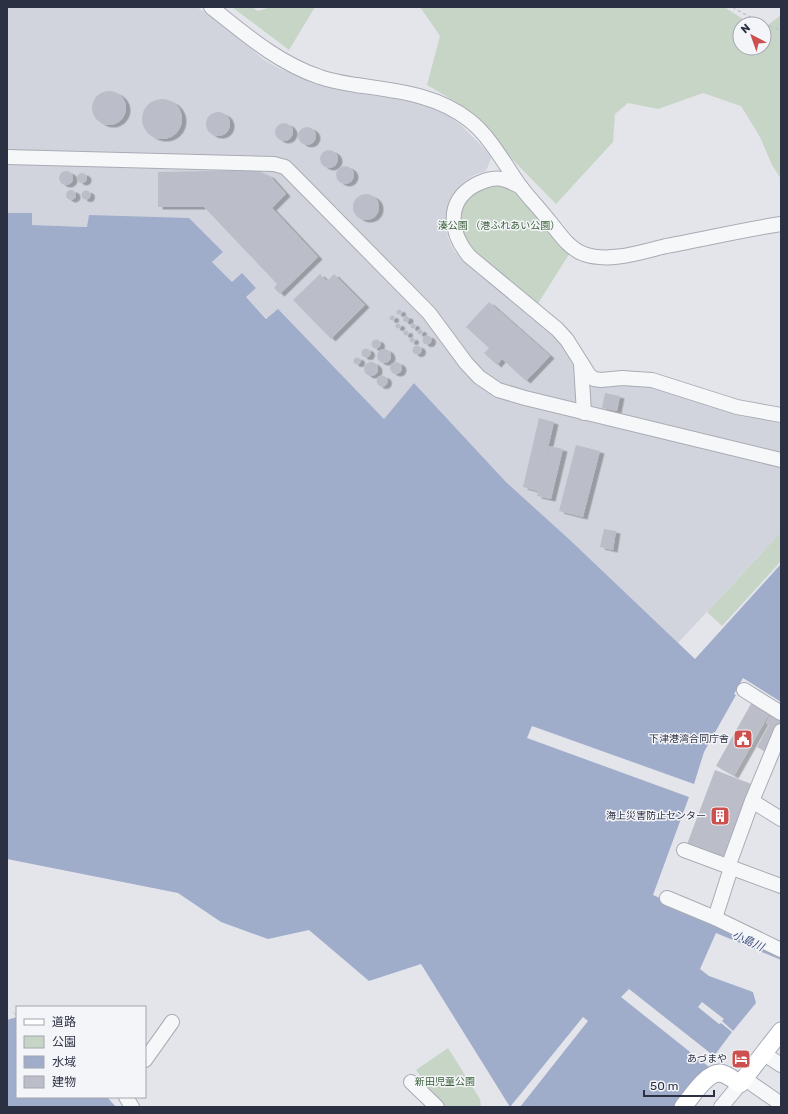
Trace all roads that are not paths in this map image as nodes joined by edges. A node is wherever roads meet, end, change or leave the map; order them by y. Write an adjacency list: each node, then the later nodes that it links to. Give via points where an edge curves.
1 (210, 7): 2 (street, via 268,51 305,72 344,83 414,94 447,106 471,121)
2 (495, 148): 4 (street, via 499,157 497,167 489,178); 5 (street)
3 (7, 157): 8 (street, via 274,164 284,167 429,313 479,377 498,390)
4 (482, 181): 5 (street, via 502,179); 7 (street, via 464,192 458,201 454,212 458,240 470,256 557,329 567,340)
5 (522, 188): 6 (street, via 573,248 598,257 630,254)
6 (781, 224)
7 (580, 364): 8 (street); 9 (street, via 594,379 652,380 737,407)
8 (584, 413): 10 (street)
9 (781, 415)
10 (781, 460)
11 (744, 690): 12 (street)
12 (781, 713)
13 (781, 731): 14 (street)
14 (752, 801): 15 (street); 17 (street)
15 (781, 819)
16 (684, 850): 17 (street)
17 (730, 867): 18 (street); 20 (street)
18 (781, 886)
19 (667, 898): 20 (street)
20 (715, 918): 21 (street)
21 (781, 950)
22 (172, 1022): 25 (street)
23 (781, 1031): 24 (main road)
24 (764, 1054): 26 (street); 28 (main road)
25 (146, 1059)
26 (781, 1065)
27 (411, 1082): 32 (street)
28 (742, 1082): 30 (street); 33 (main road, via 725,1075 714,1074 708,1077); 34 (street)
29 (127, 1098): 31 (street)
30 (781, 1104)
31 (132, 1107)
32 (437, 1107)
33 (684, 1107)
34 (721, 1107)

